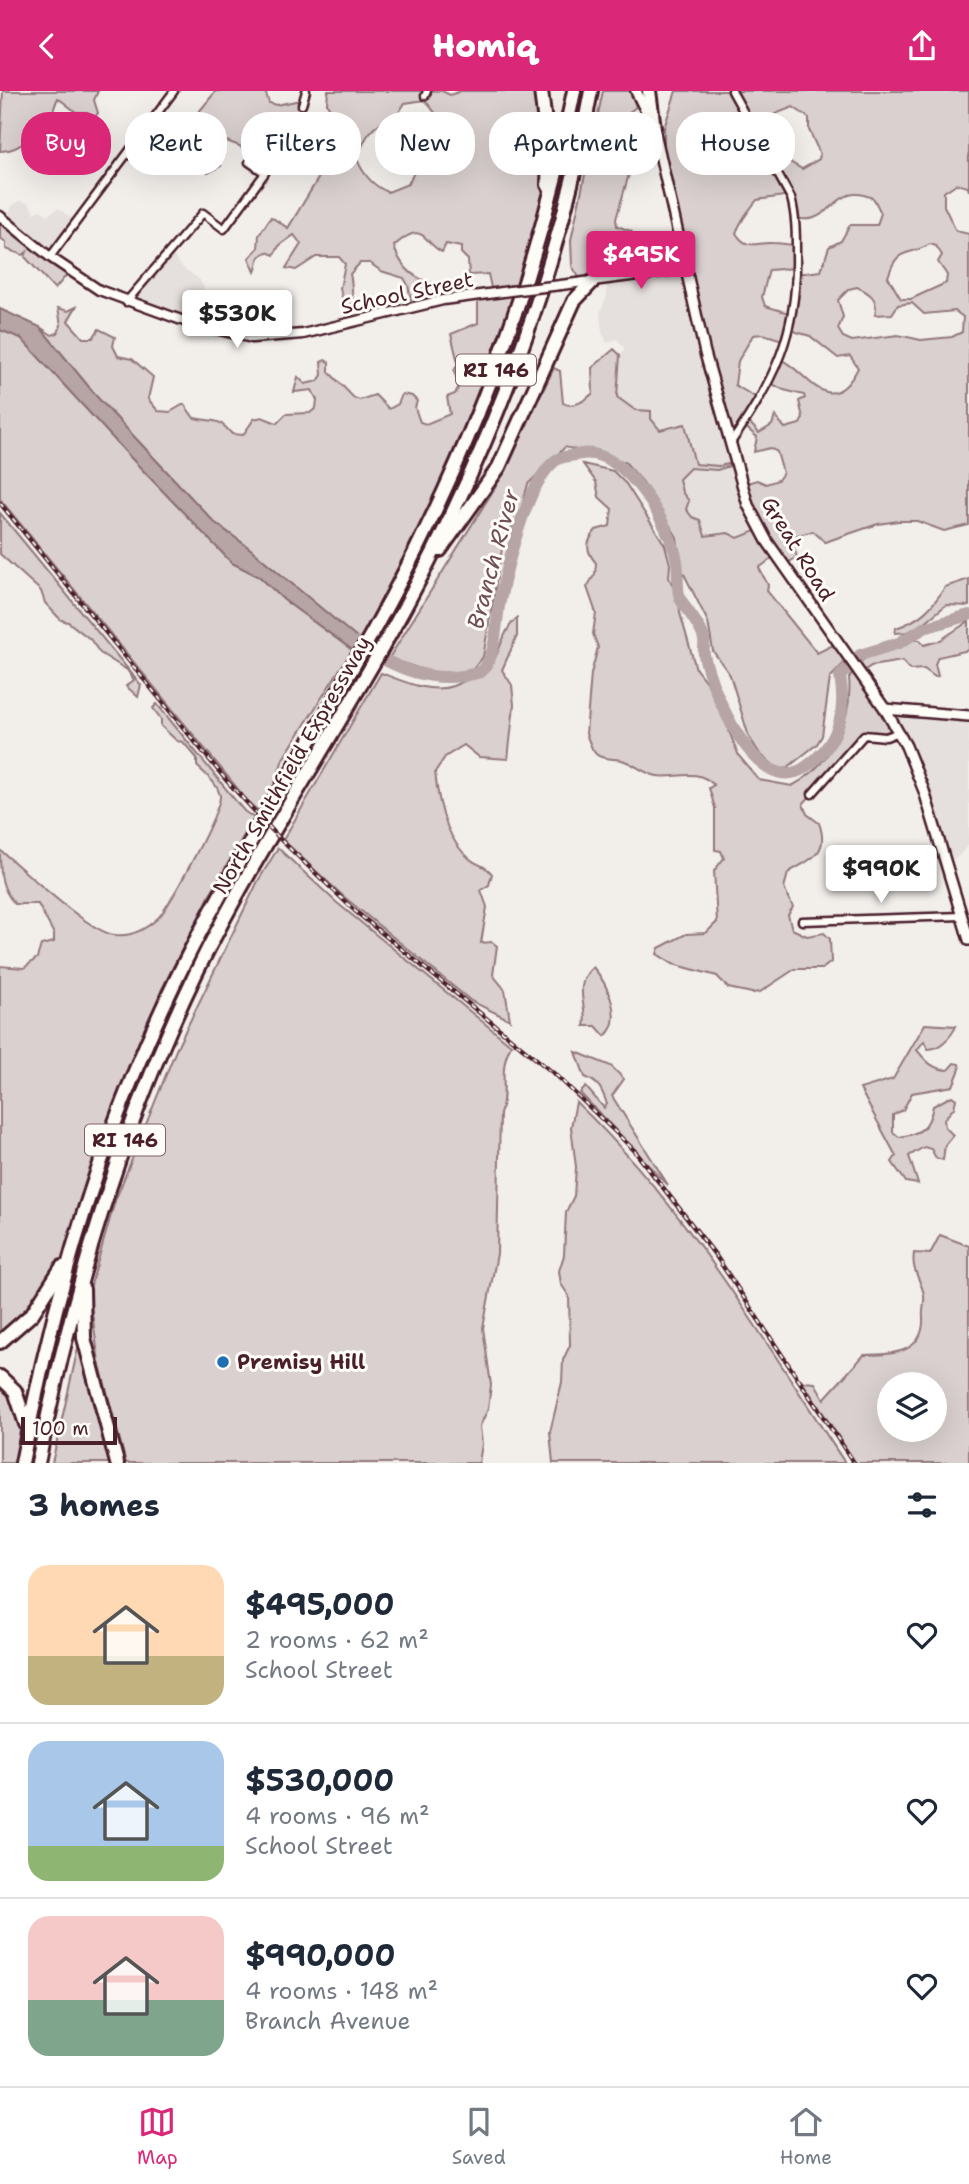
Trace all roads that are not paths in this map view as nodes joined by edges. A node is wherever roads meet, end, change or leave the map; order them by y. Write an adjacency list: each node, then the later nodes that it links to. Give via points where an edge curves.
1 (174, 91): 17 (street)
2 (306, 91): 9 (street)
3 (541, 91): 15 (highway, via 549,168)
4 (574, 91): 15 (highway, North Smithfield Expressway / RI 146)
5 (590, 91): 23 (highway, North Smithfield Expressway / RI 146, via 557,233 518,359)
6 (636, 91): 10 (main road, Great Road)
7 (649, 91): 11 (highway)
8 (732, 91): 22 (street, via 791,198 796,273 792,319 780,360 763,397)
9 (302, 105)
10 (646, 112)
11 (652, 112)
12 (662, 166): 16 (main road, Great Road)
13 (264, 175): 21 (street, via 224,229 203,213)
14 (0, 216): 17 (street, School Street)
15 (542, 228): 31 (highway, North Smithfield Expressway / RI 146, via 506,344 470,436 372,632 227,881 163,1006 108,1141)
16 (677, 238): 18 (main road, Great Road); 19 (main road, via 661,267)
17 (50, 257): 21 (street, School Street)
18 (685, 269): 19 (street, School Street); 22 (main road, Great Road)
19 (645, 276): 20 (street, School Street)
20 (592, 282): 21 (street, School Street, bridge, via 443,300 303,334 252,338); 23 (highway, via 574,301 499,467)
21 (126, 302)
22 (730, 444): 24 (main road, Great Road, via 738,479 757,524)
23 (424, 569): 32 (highway, North Smithfield Expressway / RI 146, via 197,971 120,1151)
24 (885, 709): 25 (main road); 26 (main road, Great Road)
25 (969, 716)
26 (899, 732): 27 (street, via 886,737 864,735); 28 (main road, Great Road, via 924,791)
27 (812, 794)
28 (962, 916): 29 (street); 30 (main road, Great Road)
29 (802, 921)
30 (969, 940)
31 (71, 1252): 33 (highway, via 39,1305); 35 (highway, North Smithfield Expressway / RI 146)
32 (86, 1258): 37 (highway, North Smithfield Expressway / RI 146); 38 (highway, via 82,1327)
33 (0, 1342)
34 (0, 1377): 35 (highway, via 21,1402)
35 (28, 1433): 36 (highway, North Smithfield Expressway / RI 146)
36 (22, 1463)
37 (38, 1463)
38 (117, 1463)

